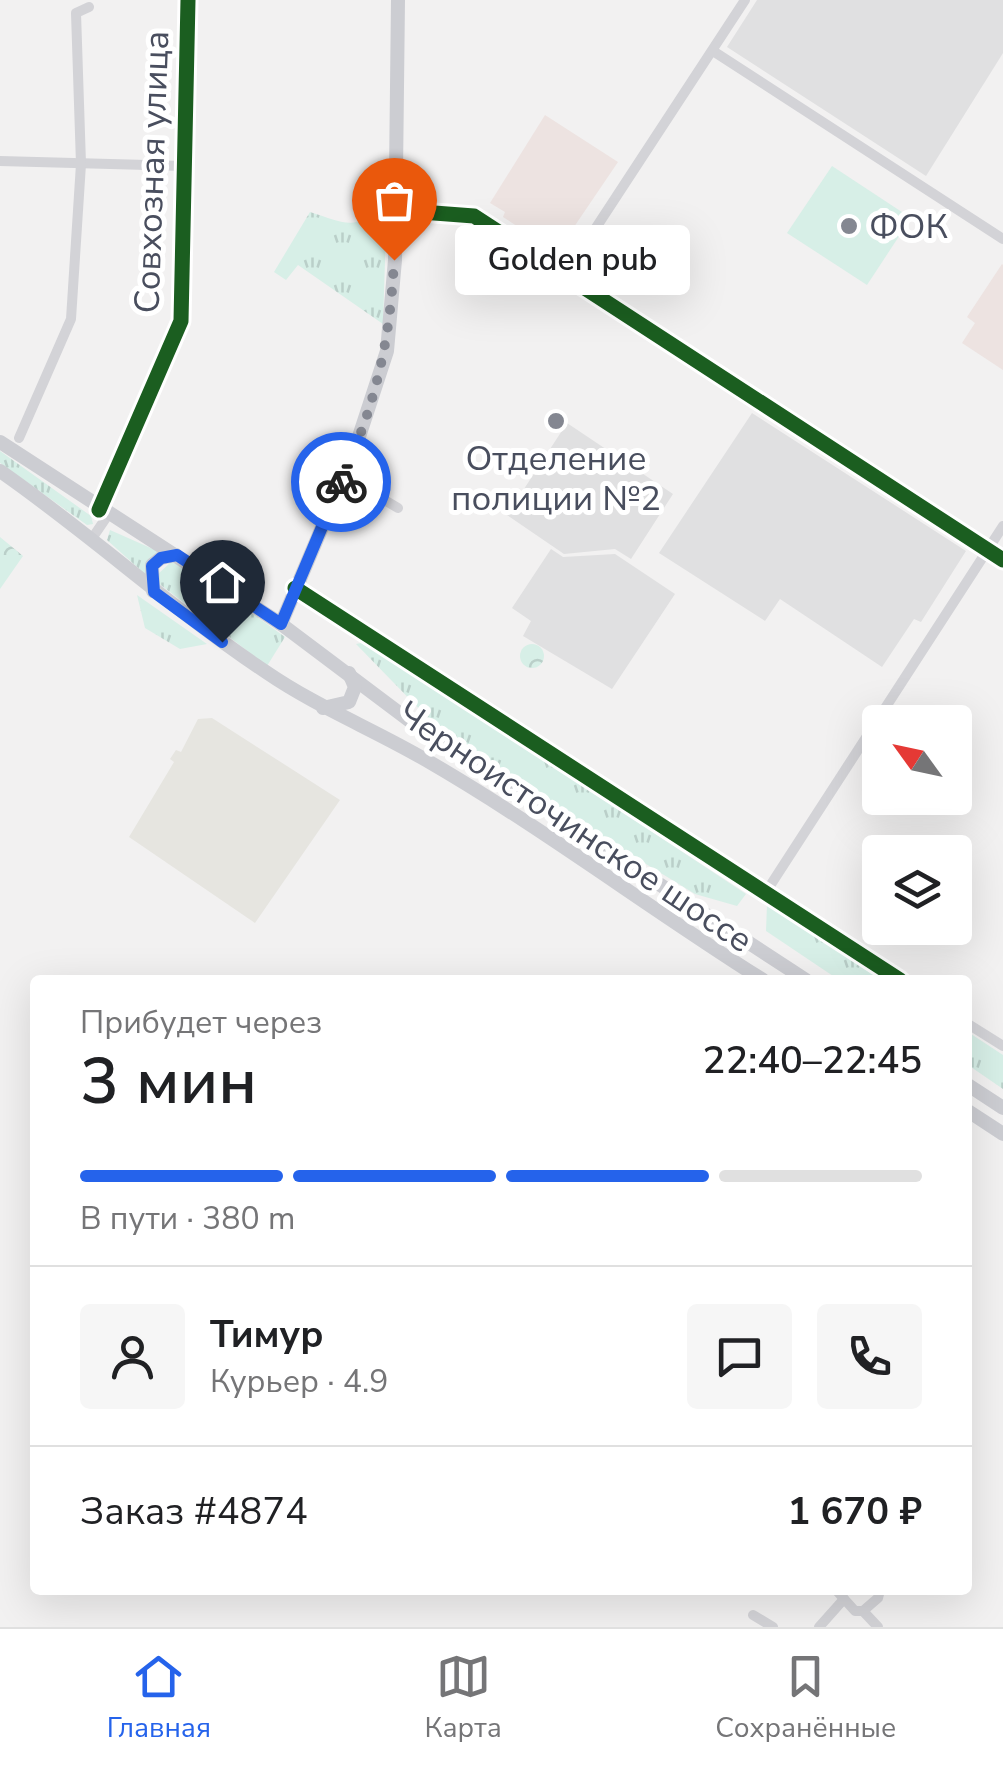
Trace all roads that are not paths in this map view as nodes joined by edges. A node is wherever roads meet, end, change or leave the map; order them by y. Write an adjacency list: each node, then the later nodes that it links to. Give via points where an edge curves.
1 (188, 0): 8 (street, Совхозная улица)
2 (398, 0): 9 (main road)
3 (745, 0): 5 (street)
4 (88, 7): 7 (street, via 76,13)
5 (713, 50): 10 (street); 11 (street)
6 (0, 161): 7 (street)
7 (82, 164): 8 (street); 12 (street, via 71,320)
8 (184, 166): 18 (street, Совхозная улица, via 181,321)
9 (395, 216): 11 (street, via 465,212); 16 (main road, via 387,351)
10 (1003, 239)
11 (565, 275): 21 (street)
12 (18, 438)
13 (0, 442): 18 (main road, Черноисточинское шоссе)
14 (369, 460): 16 (street)
15 (0, 471): 20 (main road, Черноисточинское шоссе)
16 (350, 479): 17 (street); 24 (main road)
17 (398, 508)
18 (104, 512): 20 (street, Совхозная улица); 22 (main road, Черноисточинское шоссе)
19 (1003, 526): 21 (street)
20 (93, 537): 25 (main road, Черноисточинское шоссе)
21 (988, 549): 23 (street); 31 (street)
22 (177, 555): 25 (main road, via 152,566); 26 (main road, Черноисточинское шоссе)
23 (1003, 560)
24 (296, 588): 26 (main road); 31 (street)
25 (154, 592): 28 (main road, Черноисточинское шоссе)
26 (281, 624): 27 (main road, Черноисточинское шоссе)
27 (348, 671): 28 (main road, Черноисточинское шоссе, via 355,687 349,702); 29 (main road, Черноисточинское шоссе, via 414,724)
28 (322, 708): 30 (main road, Черноисточинское шоссе, via 426,760)
29 (518, 790): 30 (main road); 32 (main road, Черноисточинское шоссе)
30 (505, 810): 33 (main road, Черноисточинское шоссе)
31 (766, 892): 36 (street)
32 (675, 894): 33 (main road); 35 (main road, Черноисточинское шоссе)
33 (662, 914): 34 (main road, Черноисточинское шоссе)
34 (755, 975)
35 (798, 975)
36 (892, 975)
37 (972, 1027): 38 (street)
38 (1003, 1046)
39 (972, 1087): 40 (main road)
40 (1003, 1108)
41 (972, 1114): 42 (main road)
42 (1003, 1134)
43 (840, 1595): 45 (street); 48 (street)
44 (879, 1595): 45 (street)
45 (863, 1611): 49 (street)
46 (753, 1615): 47 (street)
47 (773, 1627)
48 (819, 1627)
49 (878, 1627)

